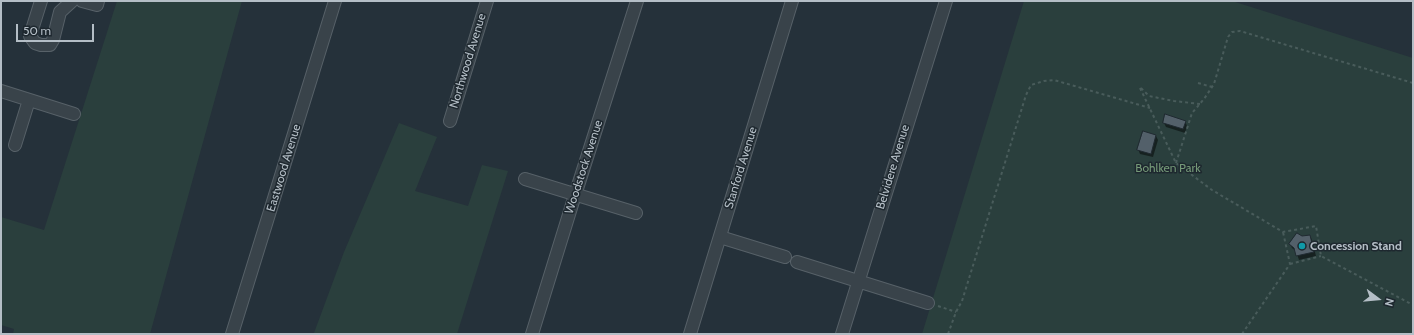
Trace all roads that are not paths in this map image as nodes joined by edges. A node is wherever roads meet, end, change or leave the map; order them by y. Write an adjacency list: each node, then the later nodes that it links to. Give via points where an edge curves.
1 (41, 1): 2 (street, via 30,36 35,43 46,45 53,40 60,12)
2 (72, 1)
3 (82, 1): 4 (street, via 97,5)
4 (98, 1)
5 (335, 1): 23 (street, Eastwood Avenue)
6 (487, 1): 13 (street, Northwood Avenue)
7 (637, 1): 16 (street, Woodstock Avenue)
8 (792, 1): 18 (street, Stanford Avenue)
9 (946, 1): 21 (street, Belvidere Avenue)
10 (1, 91): 11 (street)
11 (29, 100): 12 (street); 14 (street)
12 (74, 114)
13 (450, 121)
14 (15, 145)
15 (525, 179): 16 (street)
16 (575, 195): 17 (street); 24 (street, Woodstock Avenue)
17 (636, 213)
18 (720, 237): 19 (street); 25 (street, Stanford Avenue)
19 (784, 257)
20 (797, 262): 21 (street)
21 (858, 281): 22 (street); 26 (street, Belvidere Avenue)
22 (928, 303)
23 (232, 334)
24 (532, 334)
25 (690, 334)
26 (842, 334)

